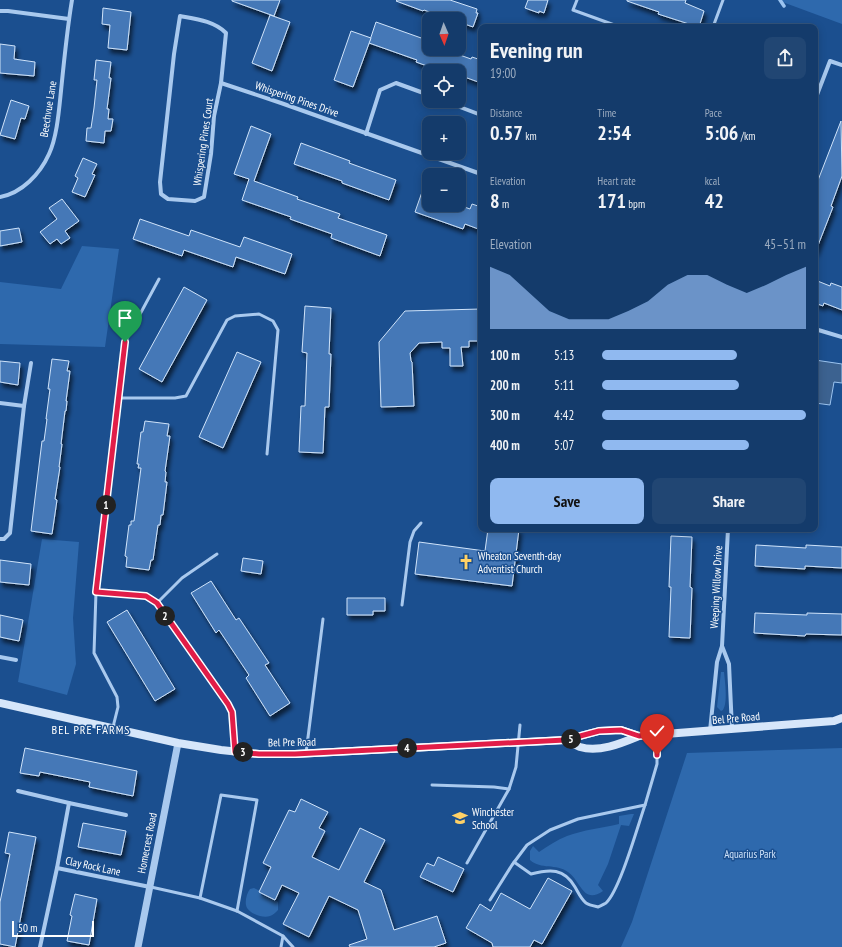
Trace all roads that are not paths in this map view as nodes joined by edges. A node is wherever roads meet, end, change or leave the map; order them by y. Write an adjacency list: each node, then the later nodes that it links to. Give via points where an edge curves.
1 (72, 0): 5 (street, Beechvue Lane)
2 (576, 0): 6 (lane, via 573,10)
3 (723, 0): 7 (lane)
4 (0, 11): 5 (street)
5 (69, 19): 16 (street, Beechvue Lane, via 57,121 50,153 42,168 23,187)
6 (612, 24)
7 (714, 24)
8 (842, 65): 11 (street, via 830,61)
9 (222, 83): 9 (street, Whispering Pines Court, via 214,116 204,197 195,201 168,199 161,194 160,182 180,16 220,27 226,33); 14 (street, Whispering Pines Drive)
10 (422, 92): 14 (street, via 396,83 380,90)
11 (818, 92)
12 (462, 108): 13 (street)
13 (478, 114)
14 (366, 134): 15 (street, Whispering Pines Drive)
15 (478, 173)
16 (0, 197)
17 (159, 279): 21 (lane, via 125,342)
18 (818, 330): 19 (street)
19 (842, 337)
20 (31, 363): 23 (street)
21 (118, 398): 24 (lane, via 186,396 227,320 235,316 259,314 273,321 278,330); 29 (lane)
22 (0, 403): 23 (street)
23 (24, 406): 27 (street, via 10,533 4,539)
24 (267, 454)
25 (421, 523): 31 (lane, via 414,531 410,542)
26 (728, 532): 33 (street, Weeping Willow Drive)
27 (0, 538)
28 (217, 554): 30 (lane, via 182,578)
29 (96, 592): 30 (lane, via 146,596); 41 (lane, via 94,652 117,697 118,707)
30 (157, 603): 49 (lane, via 228,704 232,712)
31 (402, 605)
32 (323, 619): 50 (lane)
33 (722, 646): 42 (street, Weeping Willow Drive, via 729,664); 43 (street, Weeping Willow Drive, via 717,662)
34 (0, 657): 35 (street)
35 (16, 660)
36 (0, 703): 41 (main road, Bel Pre Road)
37 (842, 718): 38 (main road, Bel Pre Road)
38 (834, 721): 40 (main road); 42 (main road, Bel Pre Road)
39 (520, 724): 47 (lane)
40 (842, 727)
41 (112, 728): 48 (main road, Bel Pre Road)
42 (732, 729): 43 (main road, Bel Pre Road)
43 (710, 731): 44 (main road, Bel Pre Road)
44 (657, 734): 45 (main road, Bel Pre Road); 55 (lane, via 657,764)
45 (639, 736): 46 (main road, Bel Pre Road, via 621,730 599,731); 46 (main road, Bel Pre Road, via 598,749 581,748)
46 (565, 740): 47 (main road, Bel Pre Road)
47 (519, 742): 50 (main road, Bel Pre Road); 52 (lane, via 516,767)
48 (178, 743): 49 (main road, Bel Pre Road); 60 (street, Homecrest Road)
49 (235, 752): 50 (main road, Bel Pre Road)
50 (306, 753)
51 (432, 785): 52 (lane)
52 (509, 789): 58 (lane)
53 (18, 791): 54 (street)
54 (69, 803): 56 (street); 59 (street, Clay Rock Lane)
55 (645, 805): 57 (lane, via 578,819 550,830 527,845); 57 (lane, via 613,893 598,907 587,903 562,873 544,870 531,874)
56 (126, 814)
57 (514, 862): 62 (lane)
58 (467, 863)
59 (57, 868): 60 (street, Clay Rock Lane); 65 (street, Clay Rock Lane)
60 (150, 887): 61 (lane); 66 (street, Homecrest Road)
61 (200, 898): 63 (lane); 63 (lane, via 221,795 257,800)
62 (490, 900)
63 (237, 911): 64 (lane)
64 (283, 936): 67 (lane); 68 (lane)
65 (40, 947)
66 (138, 947)
67 (281, 947)
68 (293, 947)

